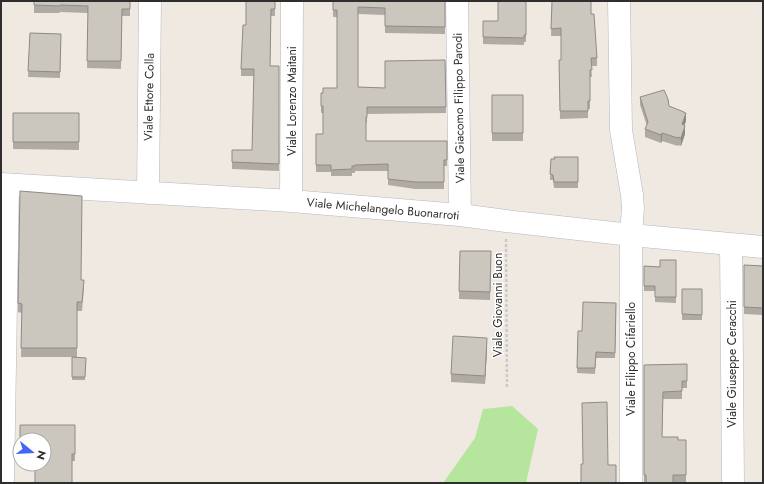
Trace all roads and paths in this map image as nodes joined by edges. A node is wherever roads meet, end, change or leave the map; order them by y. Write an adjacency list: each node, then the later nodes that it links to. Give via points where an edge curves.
1 (150, 1): 6 (street, Viale Ettore Colla)
2 (292, 1): 7 (street, Viale Lorenzo Maitani)
3 (457, 1): 8 (street, Viale Giacomo Filippo Parodi)
4 (619, 1): 10 (street, Viale Filippo Cifariello, via 621,130 632,195)
5 (5, 184): 6 (street, Viale Michelangelo Buonarroti); 14 (street)
6 (148, 193): 7 (street, Viale Michelangelo Buonarroti)
7 (291, 201): 8 (street, Viale Michelangelo Buonarroti)
8 (460, 215): 9 (street, Viale Michelangelo Buonarroti)
9 (506, 221): 10 (street, Viale Michelangelo Buonarroti); 13 (path, Viale Giovanni Buon)
10 (631, 235): 11 (street, Viale Michelangelo Buonarroti); 15 (street, Viale Filippo Cifariello)
11 (731, 244): 12 (street, Viale Michelangelo Buonarroti); 16 (street, Viale Giuseppe Ceracchi)
12 (763, 247)
13 (507, 388)
14 (3, 483)
15 (631, 483)
16 (733, 483)

